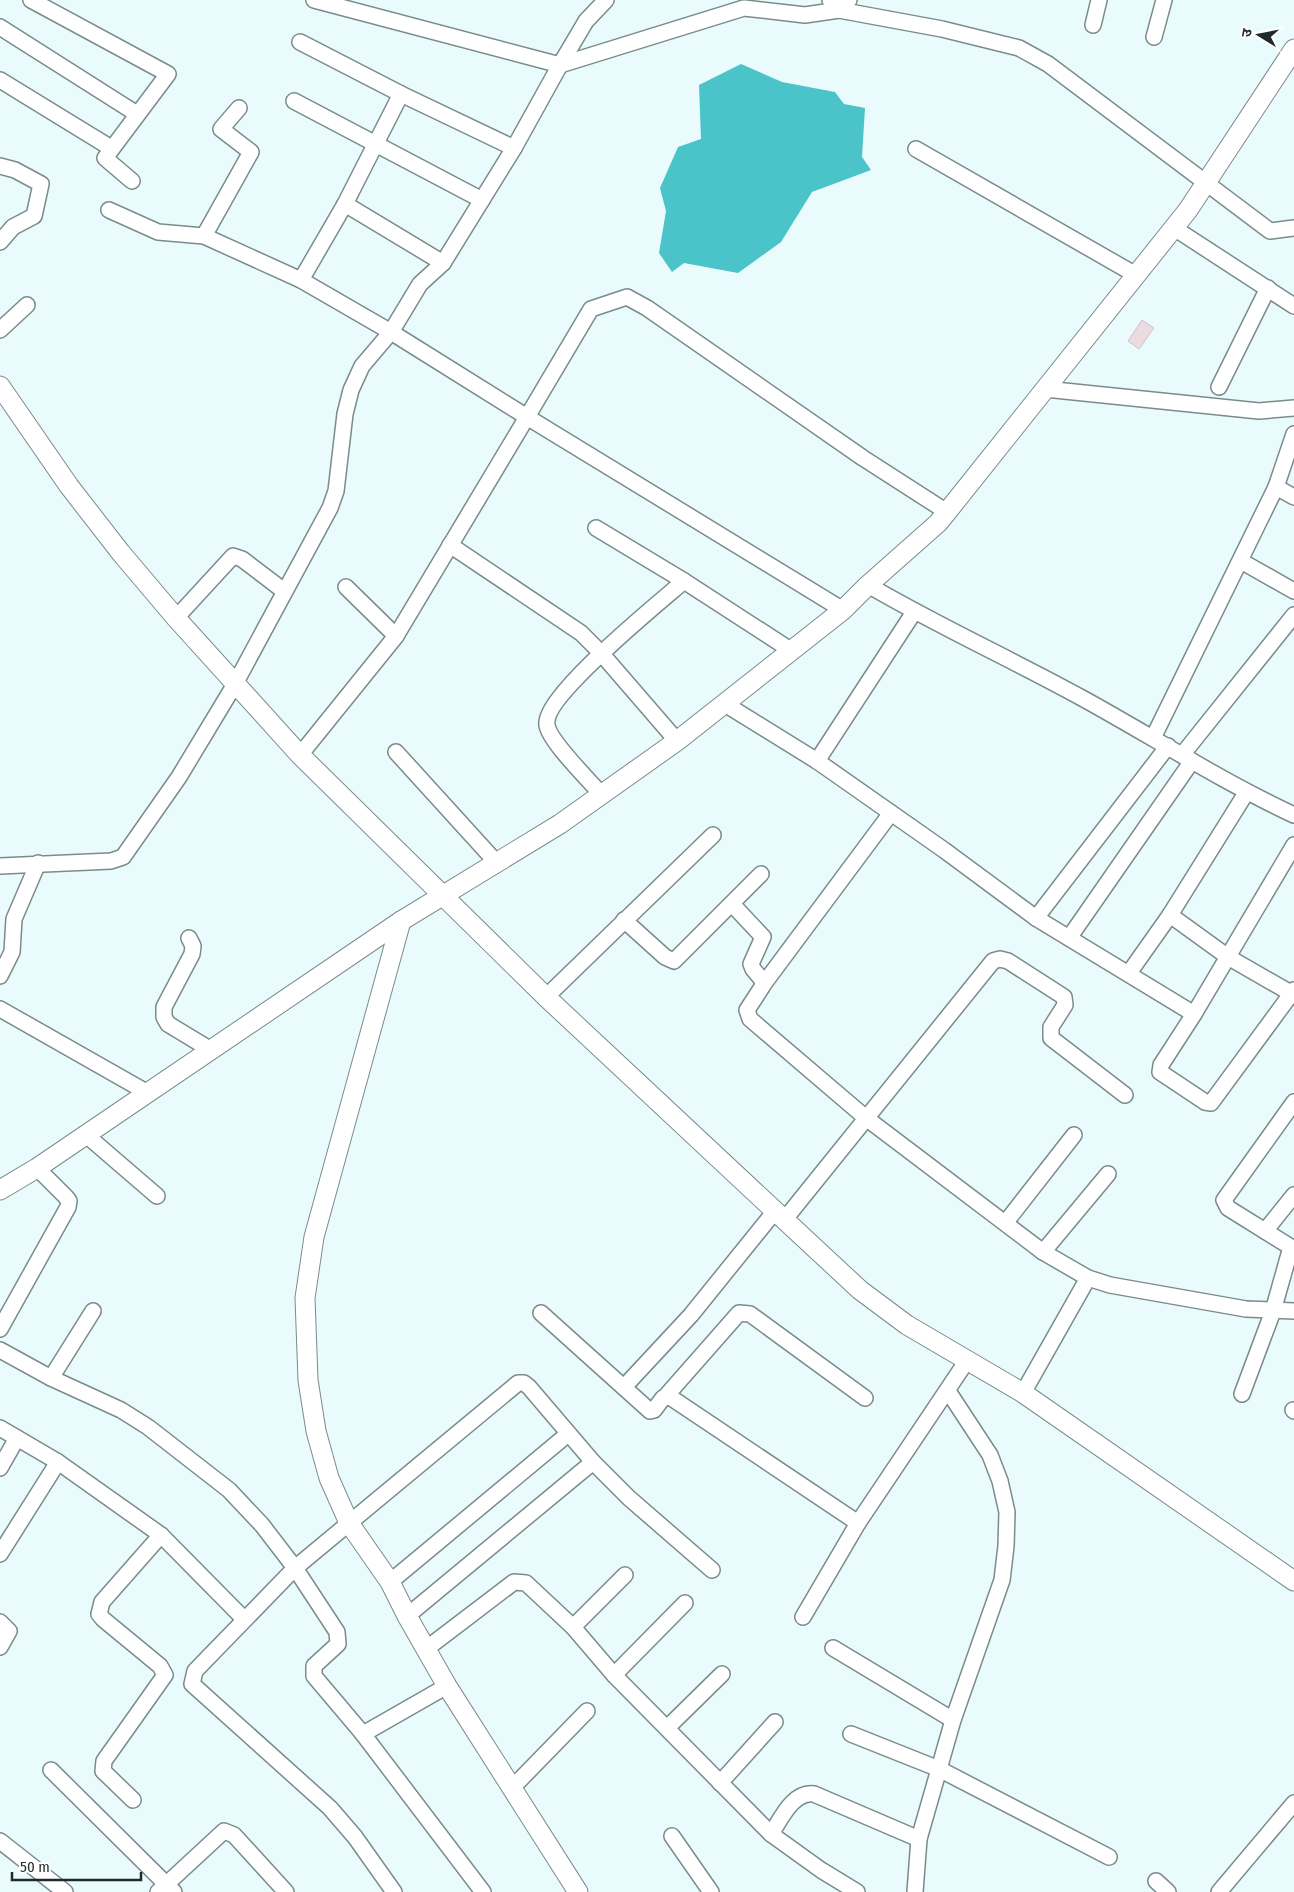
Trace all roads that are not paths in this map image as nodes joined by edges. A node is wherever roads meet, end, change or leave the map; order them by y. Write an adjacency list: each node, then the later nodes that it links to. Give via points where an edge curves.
1 (31, 0): 18 (street, via 168,74)
2 (314, 0): 13 (street)
3 (606, 0): 13 (street, via 586,21)
4 (1099, 0): 8 (street)
5 (1164, 0): 10 (street)
6 (839, 3): 7 (street, via 805,15); 24 (street, via 1019,48 1048,64)
7 (739, 4): 13 (street)
8 (1093, 25)
9 (0, 27): 18 (street)
10 (1154, 37)
11 (300, 42): 15 (street)
12 (1294, 49): 24 (street)
13 (560, 65): 21 (street)
14 (0, 80): 20 (street)
15 (401, 94): 19 (street); 21 (street)
16 (294, 101): 19 (street)
17 (239, 108): 31 (street, via 221,129 251,152)
18 (136, 114): 20 (street)
19 (377, 143): 26 (street); 27 (street)
20 (112, 148): 25 (street, via 105,158)
21 (514, 148): 26 (street)
22 (916, 149): 34 (street)
23 (0, 166): 32 (street, via 41,184 34,216 13,227)
24 (1205, 181): 29 (street); 30 (street, via 1270,232)
25 (132, 182)
26 (482, 200): 33 (street)
27 (345, 204): 33 (street); 35 (street)
28 (110, 210): 31 (street, via 158,232)
29 (1174, 228): 34 (street); 36 (street)
30 (1294, 228)
31 (204, 236): 35 (street)
32 (0, 242)
33 (442, 263): 40 (street, via 420,284)
34 (1136, 275): 43 (street)
35 (301, 280): 40 (street)
36 (1268, 288): 38 (street); 42 (street)
37 (27, 305): 39 (street)
38 (1294, 306)
39 (0, 330)
40 (391, 332): 45 (street); 56 (street, via 362,366 351,390 344,414 336,491)
41 (0, 386): 61 (street, via 69,486)
42 (1219, 387)
43 (1045, 389): 44 (street, via 1259,411); 49 (street)
44 (1294, 408)
45 (527, 417): 49 (street, via 590,309 627,297); 51 (street); 58 (street)
46 (1294, 434): 47 (street)
47 (1276, 487): 48 (street); 52 (street)
48 (1294, 497)
49 (947, 512): 54 (street)
50 (596, 528): 53 (street)
51 (450, 545): 62 (street); 64 (street, via 545,607)
52 (1241, 561): 57 (street); 67 (street)
53 (684, 581): 63 (street); 64 (street)
54 (868, 585): 58 (street); 59 (street)
55 (346, 587): 62 (street)
56 (284, 591): 61 (street, via 242,559 233,556); 65 (street)
57 (1294, 592)
58 (844, 610): 63 (street)
59 (914, 612): 67 (street); 73 (street)
60 (1294, 615): 72 (street)
61 (176, 618): 65 (street)
62 (396, 636): 71 (street)
63 (792, 651): 66 (street)
64 (602, 653): 68 (street); 75 (street, via 559,697 546,724 552,737)
65 (235, 684): 71 (street); 81 (street, via 179,777 123,857 110,861)
66 (725, 704): 68 (street); 73 (street)
67 (1153, 738): 69 (street)
68 (677, 741): 75 (street)
69 (1168, 746): 72 (street); 87 (street)
70 (396, 752): 80 (street)
71 (300, 755): 84 (street)
72 (1187, 758): 74 (street); 91 (street)
73 (817, 762): 76 (street)
74 (1246, 793): 77 (street); 86 (street)
75 (601, 794): 80 (street, via 560,824)
76 (891, 813): 87 (street); 95 (street)
77 (1294, 815)
78 (712, 835): 88 (street)
79 (1294, 845): 92 (street)
80 (496, 862): 84 (street)
81 (38, 863): 82 (street); 94 (street, via 14,919 12,952)
82 (0, 866)
83 (761, 874): 85 (street)
84 (443, 896): 89 (street); 97 (street)
85 (732, 904): 88 (street, via 674,961 664,957); 95 (street, via 763,937 751,964)
86 (1170, 915): 92 (street); 93 (street)
87 (1036, 918): 91 (street)
88 (624, 920): 97 (street)
89 (401, 921): 100 (street); 138 (street, via 314,1236 305,1298 308,1380 316,1431 329,1478)
90 (189, 938): 100 (street, via 192,954 164,1007 164,1017 168,1024)
91 (1069, 938): 93 (street)
92 (1228, 956): 96 (street); 99 (street)
93 (1129, 973): 99 (street)
94 (0, 976)
95 (763, 984): 104 (street, via 747,1010 750,1019)
96 (1293, 993): 99 (street, via 1211,1103 1160,1072 1161,1065)
97 (546, 997): 112 (street)
98 (0, 1009): 101 (street)
99 (1194, 1014)
100 (211, 1050): 101 (street)
101 (148, 1093): 105 (street)
102 (1126, 1095): 104 (street, via 1051,1038 1051,1027 1065,1005 1064,996 1000,959 988,965)
103 (1294, 1102): 114 (street, via 1224,1200 1228,1208)
104 (866, 1118): 112 (street); 113 (street)
105 (86, 1134): 107 (street); 111 (street)
106 (1074, 1135): 113 (street)
107 (37, 1168): 109 (street); 122 (street, via 69,1201)
108 (1108, 1174): 116 (street)
109 (1, 1188)
110 (1294, 1195): 114 (street)
111 (157, 1196)
112 (780, 1215): 124 (street, via 860,1290 907,1326); 126 (street)
113 (1006, 1222): 116 (street)
114 (1265, 1231): 115 (street)
115 (1293, 1248): 119 (street)
116 (1043, 1252): 117 (street)
117 (1088, 1278): 119 (street, via 1145,1292); 128 (street)
118 (93, 1311): 125 (street)
119 (1273, 1311): 120 (street); 129 (street)
120 (1294, 1312)
121 (541, 1313): 126 (street)
122 (0, 1329)
123 (0, 1350): 125 (street)
124 (966, 1362): 127 (street); 128 (street)
125 (51, 1378): 142 (street, via 121,1410 229,1490 262,1525)
126 (624, 1387): 130 (street, via 652,1412)
127 (948, 1391): 139 (street); 160 (street, via 990,1455 1000,1481 1006,1512 1002,1580)
128 (1023, 1393): 145 (street)
129 (1242, 1394)
130 (666, 1396): 131 (street, via 743,1312); 139 (street)
131 (865, 1398)
132 (0, 1428): 134 (street)
133 (568, 1434): 136 (street); 138 (street, via 530,1388 518,1383); 146 (street)
134 (17, 1438): 135 (street); 137 (street)
135 (58, 1462): 140 (street); 141 (street)
136 (593, 1462): 143 (street); 148 (street)
137 (0, 1468)
138 (349, 1523): 142 (street); 146 (street)
139 (858, 1523): 149 (street)
140 (161, 1535): 150 (street); 169 (street, via 102,1602 99,1614 160,1666 165,1675 104,1761 103,1771)
141 (0, 1554)
142 (295, 1568): 150 (street); 163 (street, via 339,1638 335,1648 314,1666 314,1676)
143 (712, 1570)
144 (625, 1575): 152 (street)
145 (1294, 1581)
146 (390, 1582): 148 (street)
147 (685, 1603): 157 (street)
148 (406, 1616): 155 (street)
149 (803, 1617)
150 (244, 1619): 181 (street, via 195,1671 192,1684 330,1808)
151 (0, 1622): 153 (street, via 9,1631)
152 (573, 1627): 155 (street, via 526,1583 518,1581); 157 (street)
153 (0, 1647)
154 (833, 1648): 160 (street)
155 (426, 1649): 158 (street)
156 (722, 1674): 162 (street)
157 (614, 1675): 162 (street)
158 (446, 1686): 163 (street); 168 (street)
159 (587, 1711): 168 (street)
160 (953, 1720): 165 (street)
161 (775, 1722): 167 (street)
162 (667, 1728): 167 (street)
163 (363, 1734): 182 (street)
164 (851, 1734): 165 (street)
165 (939, 1769): 173 (street); 175 (street)
166 (51, 1770): 177 (street)
167 (720, 1783): 171 (street)
168 (513, 1787): 183 (street)
169 (134, 1800)
170 (1293, 1807): 187 (street)
171 (771, 1834): 173 (street, via 796,1798 806,1792); 185 (street)
172 (672, 1836): 184 (street)
173 (920, 1839): 178 (street)
174 (0, 1841): 179 (street)
175 (1109, 1856)
176 (1156, 1881): 186 (street)
177 (166, 1889): 180 (street, via 224,1831 234,1835)
178 (918, 1891)
179 (65, 1892)
180 (286, 1892)
181 (394, 1892)
182 (483, 1892)
183 (578, 1892)
184 (711, 1892)
185 (857, 1892)
186 (1168, 1892)
187 (1219, 1892)

